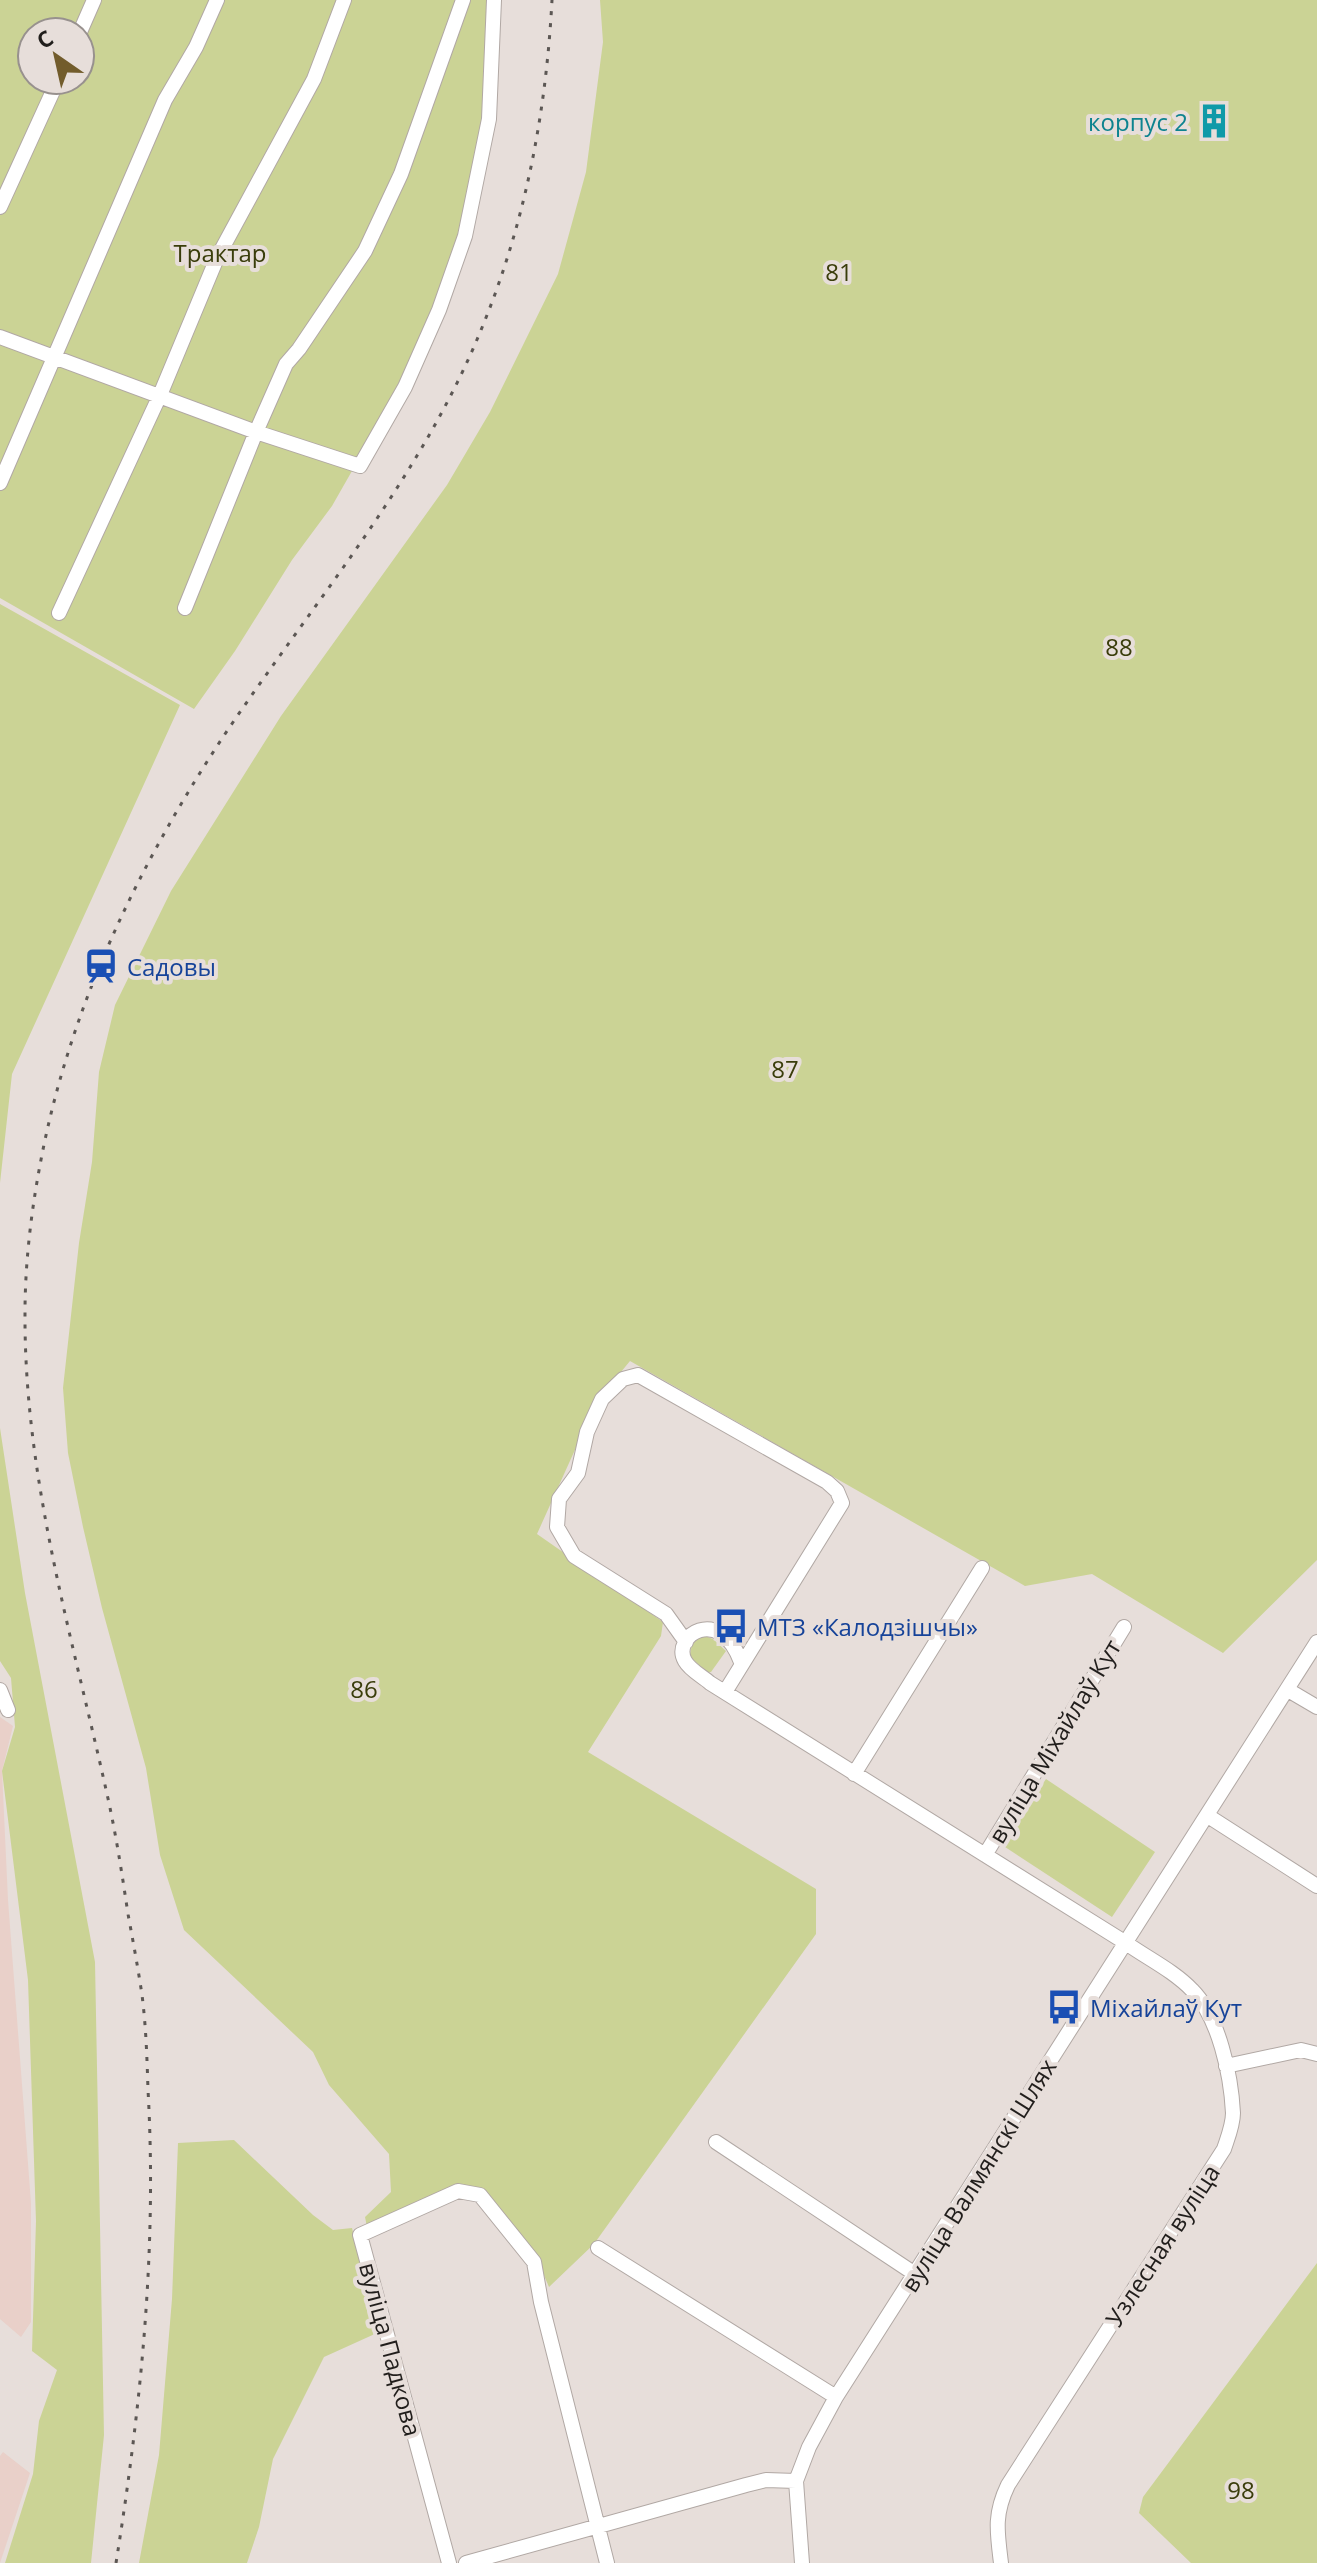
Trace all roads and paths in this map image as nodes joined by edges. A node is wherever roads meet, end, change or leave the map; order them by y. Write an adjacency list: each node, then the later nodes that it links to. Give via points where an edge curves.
1 (217, 0): 8 (street, via 165,100)
2 (344, 0): 9 (street, via 314,79 217,258)
3 (463, 0): 10 (street, via 401,174 365,251 286,364)
4 (494, 0): 10 (street, via 489,119 465,236 405,387 360,466)
5 (51, 96): 6 (street)
6 (0, 207)
7 (0, 337): 8 (street)
8 (54, 356): 9 (street); 11 (street)
9 (160, 395): 10 (street); 13 (street)
10 (256, 432): 12 (street)
11 (0, 483)
12 (185, 608)
13 (59, 613)
14 (982, 1568): 24 (street)
15 (1124, 1627): 26 (street, вуліца Міхайлаў Кут)
16 (686, 1642): 18 (street, via 700,1629 720,1632 734,1645); 18 (street, вуліца Міхайлаў Кут, via 666,1614 574,1556 557,1527 559,1499 578,1473 587,1432 602,1399 623,1379 638,1375 827,1482 842,1503); 21 (street, вуліца Міхайлаў Кут, via 683,1659)
17 (1317, 1642): 20 (street, вуліца Валмянскі Шлях)
18 (741, 1662): 21 (street)
19 (0, 1690): 23 (street)
20 (1288, 1690): 22 (street); 25 (street, вуліца Валмянскі Шлях)
21 (725, 1692): 24 (street, вуліца Міхайлаў Кут)
22 (1317, 1707)
23 (8, 1710)
24 (854, 1774): 26 (street, вуліца Міхайлаў Кут)
25 (1208, 1816): 27 (street); 28 (street, вуліца Валмянскі Шлях)
26 (985, 1855): 28 (street, вуліца Міхайлаў Кут)
27 (1317, 1886)
28 (1126, 1943): 30 (street, Узлесная вуліца, via 1203,2002); 33 (street, вуліца Валмянскі Шлях)
29 (1317, 2054): 30 (street, via 1301,2050)
30 (1226, 2066): 41 (street, Узлесная вуліца, via 1233,2115 1224,2149 1008,2485 998,2506)
31 (716, 2142): 33 (street)
32 (598, 2248): 34 (street)
33 (915, 2274): 34 (street, вуліца Валмянскі Шлях)
34 (836, 2397): 35 (street, вуліца Валмянскі Шлях)
35 (796, 2481): 36 (street, via 766,2480); 40 (street, вуліца Валмянскі Шлях)
36 (599, 2526): 37 (street, вуліца Падкова, via 534,2262 480,2195 458,2191 360,2235); 38 (street); 39 (street)
37 (449, 2563)
38 (466, 2563)
39 (607, 2563)
40 (802, 2563)
41 (1001, 2563)

